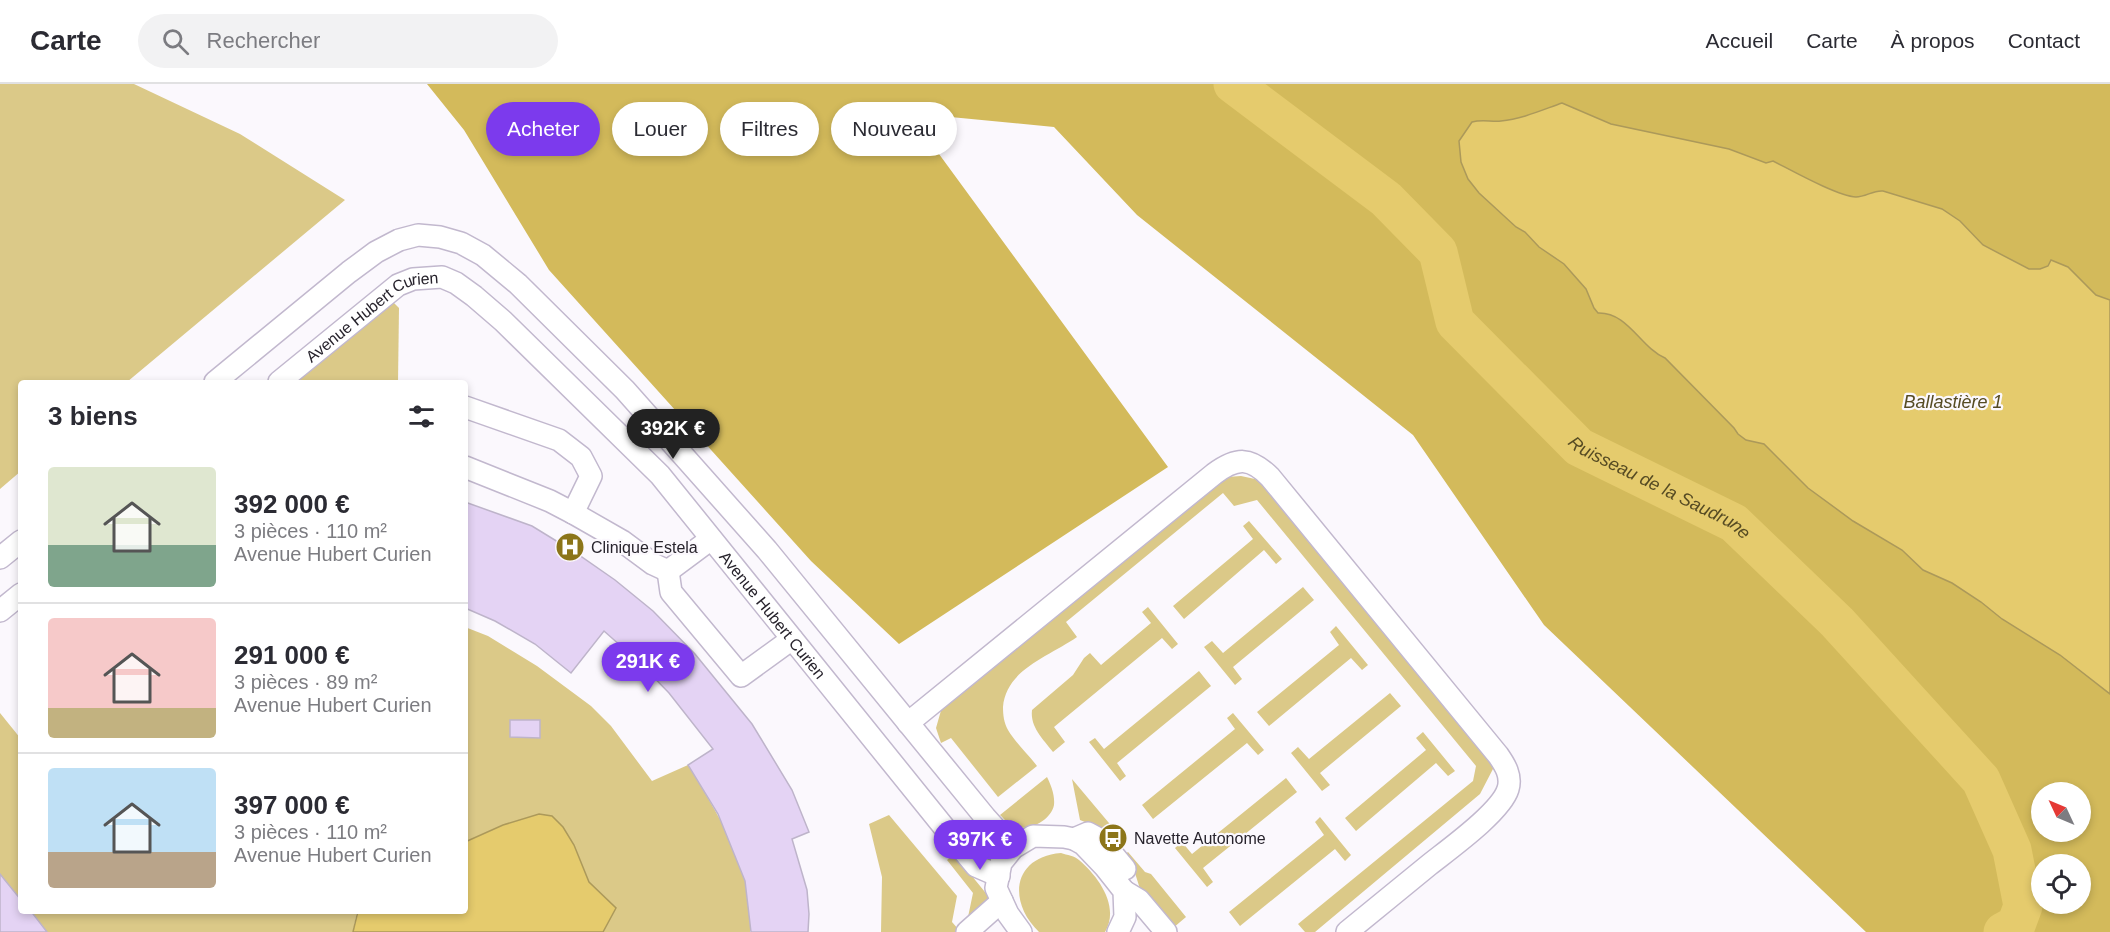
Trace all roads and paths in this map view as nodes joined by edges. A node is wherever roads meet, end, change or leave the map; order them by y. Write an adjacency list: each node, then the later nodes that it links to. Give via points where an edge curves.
1 (216, 380): 13 (street, via 376,252 399,240 418,236 461,243 483,255 518,284 625,390 767,550)
2 (281, 380): 6 (street, Avenue Hubert Curien, via 398,285 412,279 449,280 503,321 660,475)
3 (468, 408): 5 (street, via 559,440 581,457 591,476)
4 (468, 468): 5 (street)
5 (573, 513): 9 (street)
6 (711, 539): 9 (street); 12 (street, Avenue Hubert Curien)
7 (18, 543): 8 (street)
8 (0, 558)
9 (668, 571): 12 (street, via 671,592 741,676)
10 (18, 596): 11 (street)
11 (0, 611)
12 (792, 639): 15 (street, Avenue Hubert Curien, via 976,866)
13 (908, 723): 14 (street); 22 (street, via 1214,474 1237,461 1254,463 1270,477 1498,755 1509,777 1508,791 1499,805)
14 (1013, 848): 15 (street, via 1001,863); 16 (street, via 1033,836 1074,839)
15 (999, 876): 17 (street, via 996,888)
16 (1122, 888): 20 (street, via 1125,917); 21 (street, via 1139,900)
17 (1002, 901): 18 (street); 19 (street)
18 (967, 932)
19 (1021, 932)
20 (1118, 932)
21 (1166, 932)
22 (1347, 932)

